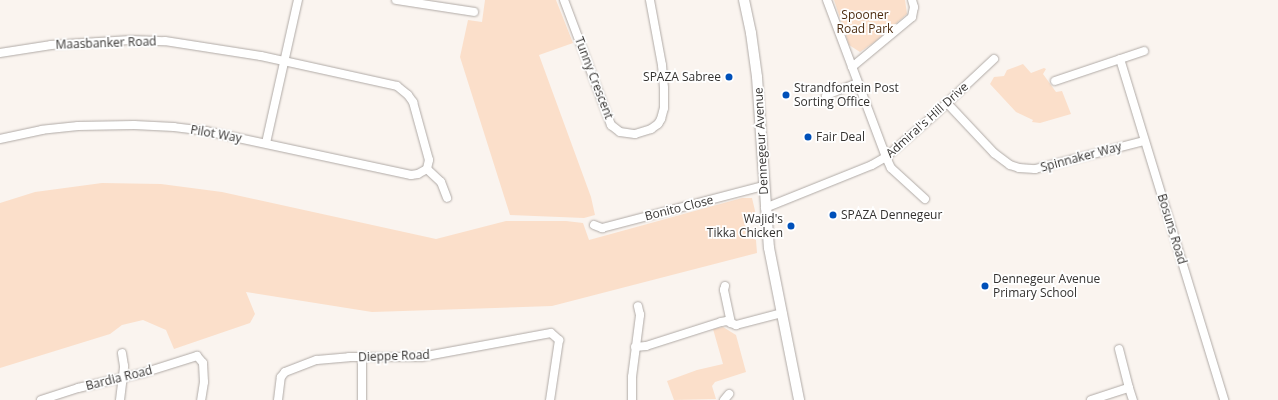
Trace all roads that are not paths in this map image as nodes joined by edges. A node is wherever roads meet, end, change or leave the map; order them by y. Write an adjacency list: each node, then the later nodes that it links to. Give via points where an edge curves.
1 (298, 0): 13 (street)
2 (396, 0): 8 (street)
3 (564, 0): 4 (street, Tunny Crescent, via 611,125 620,132 634,134 658,124 664,108 662,65)
4 (650, 0)
5 (744, 0): 24 (street, Dennegeur Avenue, via 757,77)
6 (828, 0): 14 (street)
7 (912, 0): 14 (street, via 912,17)
8 (474, 12)
9 (1144, 51): 12 (street)
10 (0, 53): 13 (street, Maasbanker Road, via 50,45 131,40 197,45)
11 (994, 58): 18 (street, Admiral's Hill Drive)
12 (1120, 59): 15 (street); 20 (street, Bosuns Road)
13 (284, 61): 21 (street); 23 (street, via 396,86 404,90 413,102 428,152)
14 (852, 67): 16 (street)
15 (1055, 81)
16 (858, 84): 17 (street); 22 (street)
17 (826, 96)
18 (947, 103): 20 (street, Spinnaker Way, via 994,152 1010,165 1019,168 1036,169); 22 (street, Admiral's Hill Drive)
19 (0, 139): 21 (street, Pilot Way, via 42,130 134,124 174,127)
20 (1144, 141): 49 (street, Bosuns Road)
21 (266, 143): 23 (street, Pilot Way, via 398,173 418,174)
22 (886, 157): 26 (street, via 891,168); 27 (street, Admiral's Hill Drive)
23 (427, 169): 25 (street, via 441,182)
24 (763, 186): 27 (street, Dennegeur Avenue); 28 (street, Bonito Close, via 602,228)
25 (447, 198)
26 (925, 199)
27 (765, 208): 31 (street, Dennegeur Avenue, via 769,248)
28 (594, 226)
29 (726, 286): 32 (street, via 724,290)
30 (638, 306): 33 (street, via 640,315)
31 (782, 313): 32 (street, via 736,326); 46 (street, Dennegeur Avenue)
32 (731, 323): 33 (street, via 721,322 646,346)
33 (635, 346): 45 (street)
34 (1119, 349): 38 (street)
35 (122, 353): 37 (street)
36 (362, 358): 42 (street, Dieppe Road, via 331,358 285,372 281,377); 43 (street); 44 (street, Dieppe Road, via 432,355 551,333 559,340)
37 (122, 378): 39 (street, Bardia Road); 40 (street); 41 (street, Bardia Road, via 197,356 203,363 204,382)
38 (1129, 388): 47 (street); 48 (street)
39 (41, 400)
40 (120, 400)
41 (201, 400)
42 (278, 400)
43 (362, 400)
44 (550, 400)
45 (632, 400)
46 (799, 400)
47 (1091, 400)
48 (1133, 400)
49 (1224, 400)

